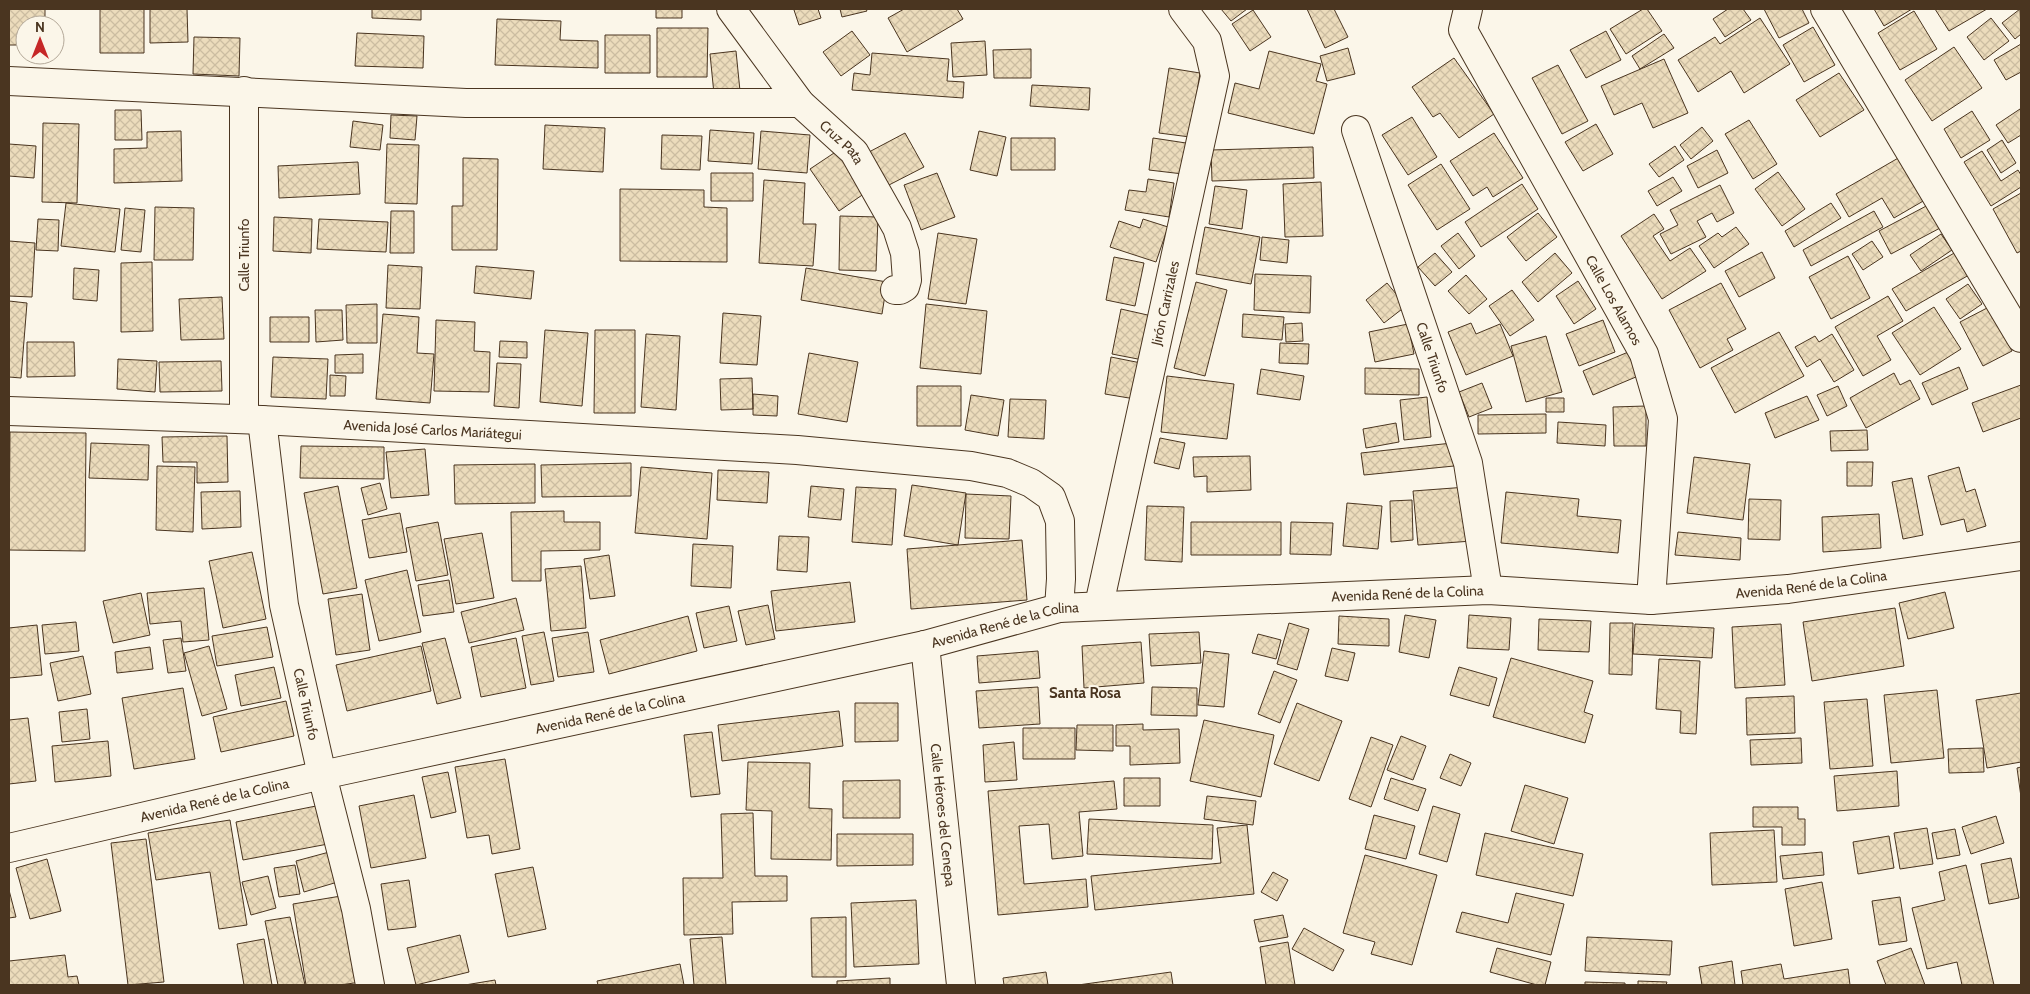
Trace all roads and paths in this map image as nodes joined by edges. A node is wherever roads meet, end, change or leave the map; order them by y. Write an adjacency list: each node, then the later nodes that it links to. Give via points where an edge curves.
1 (732, 9): 7 (street, Cruz Pata)
2 (1183, 9): 16 (street, Jirón Carrizales, via 1207,41 1215,76)
3 (1825, 9): 10 (street)
4 (1465, 20): 15 (street, Calle Los Alamos, via 1644,354 1663,419)
5 (9, 81): 6 (street)
6 (244, 91): 7 (street, via 466,103); 12 (street, Calle Triunfo)
7 (800, 103): 9 (street, Cruz Pata, via 854,152 897,228 905,253 907,280 905,287)
8 (1356, 130): 14 (street, Calle Triunfo, via 1468,463)
9 (895, 290)
10 (2021, 338)
11 (9, 411): 12 (street, Avenida José Carlos Mariátegui)
12 (253, 420): 17 (street, Avenida José Carlos Mariátegui, via 787,449 971,466 1007,473 1031,483 1051,497 1060,521 1062,579); 19 (street, Calle Triunfo, via 284,605)
13 (2021, 556): 15 (street, Avenida René de la Colina, via 1788,589)
14 (1488, 590): 15 (street, Avenida René de la Colina); 16 (street, Avenida René de la Colina)
15 (1650, 600)
16 (1100, 605): 17 (street, Avenida René de la Colina)
17 (1058, 608): 18 (street, Avenida René de la Colina)
18 (925, 645): 19 (street, Avenida René de la Colina); 22 (street, Calle Héroes del Cenepa)
19 (322, 775): 20 (street, Avenida René de la Colina); 21 (street, Calle Triunfo, via 356,909)
20 (9, 848)
21 (370, 985)
22 (961, 985)

